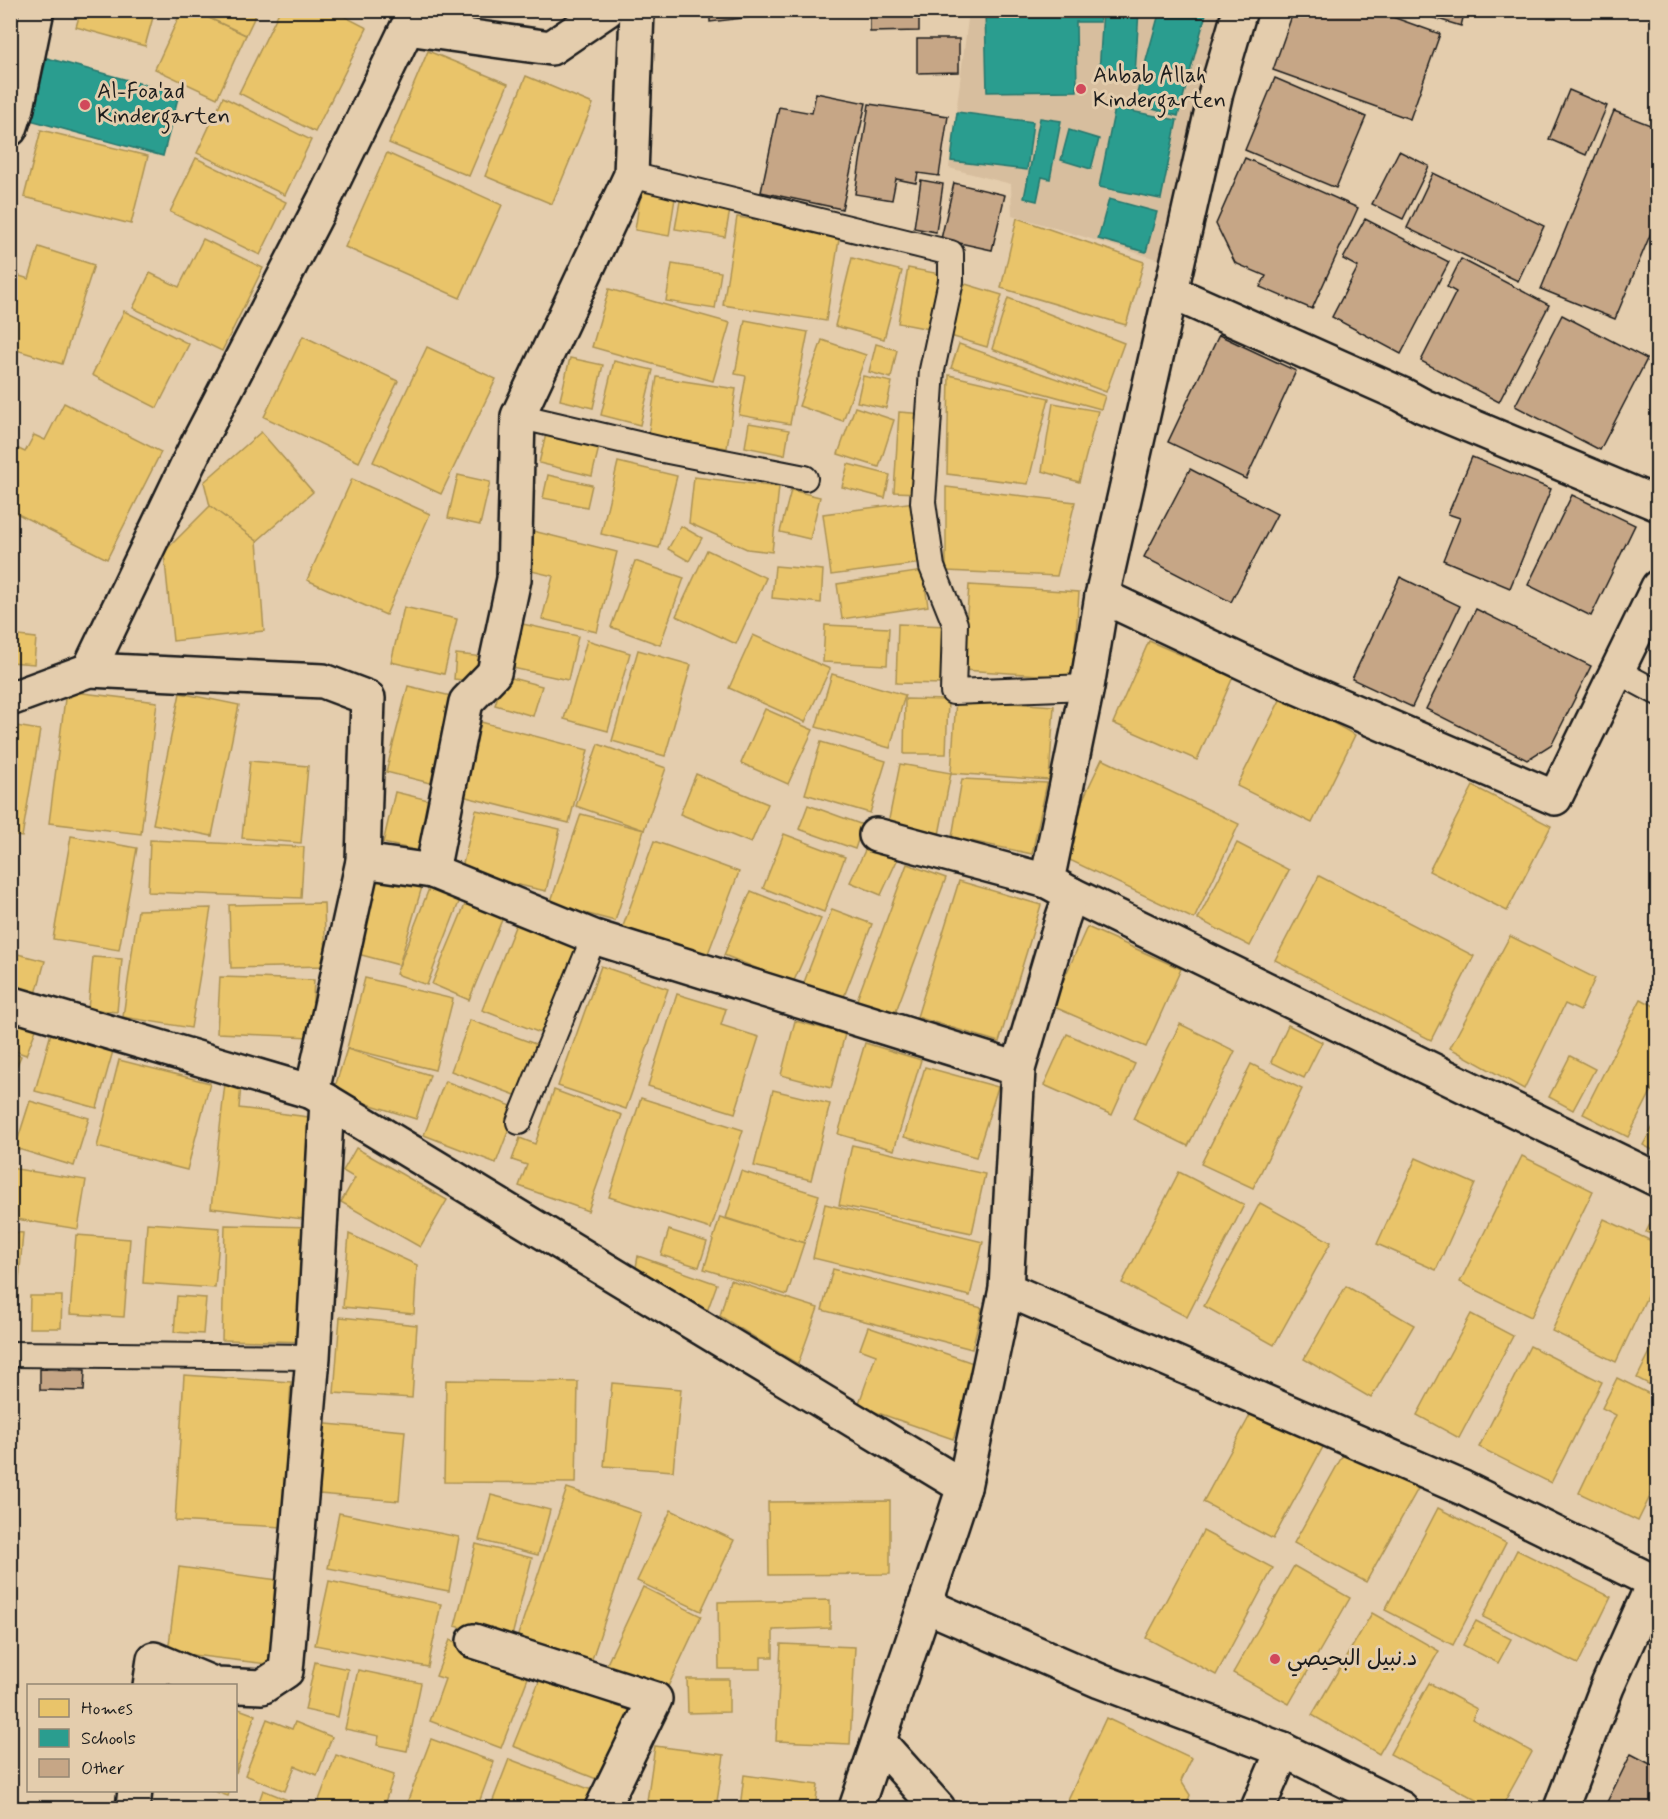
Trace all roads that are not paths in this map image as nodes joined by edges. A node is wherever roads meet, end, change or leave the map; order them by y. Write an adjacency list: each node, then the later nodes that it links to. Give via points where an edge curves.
1 (37, 10): 5 (street)
2 (607, 10): 13 (street, via 551,48 407,28)
3 (636, 10): 6 (street)
4 (1240, 10): 7 (street, via 1216,92)
5 (13, 115)
6 (631, 176): 8 (street); 15 (lane, via 951,253 951,281 932,370 924,502 932,567 955,624 953,692)
7 (1171, 292): 10 (street, via 1424,406); 12 (street)
8 (518, 416): 9 (lane); 20 (street, via 514,579 494,673 466,702)
9 (805, 478)
10 (1658, 504)
11 (1658, 587): 14 (street)
12 (1102, 596): 14 (street, via 1283,681 1555,798); 15 (street)
13 (88, 670): 17 (street); 19 (street, via 323,681 368,698)
14 (1617, 671): 16 (lane)
15 (1087, 687): 21 (street)
16 (1658, 693)
17 (10, 699)
18 (876, 835): 21 (street)
19 (363, 861): 20 (street); 25 (street)
20 (432, 871): 22 (street)
21 (1059, 888): 24 (street); 27 (street)
22 (594, 937): 24 (street); 26 (lane)
23 (10, 1003): 25 (street)
24 (1018, 1069): 28 (street)
25 (319, 1096): 30 (street); 31 (street)
26 (519, 1122)
27 (1658, 1180)
28 (1006, 1289): 31 (street); 32 (street, via 1463,1488)
29 (10, 1354): 30 (lane)
30 (313, 1357): 37 (street, via 286,1671 262,1687)
31 (964, 1487): 33 (street)
32 (1656, 1583): 47 (street, via 1607,1687)
33 (925, 1605): 38 (street); 39 (street, via 1100,1681)
34 (474, 1641): 42 (street, via 655,1699)
35 (150, 1684): 36 (street, via 154,1659)
36 (216, 1684)
37 (237, 1685)
38 (879, 1742): 43 (street); 44 (street)
39 (1283, 1750): 45 (street); 46 (street)
40 (135, 1792): 41 (street)
41 (133, 1809)
42 (602, 1809)
43 (856, 1809)
44 (938, 1809)
45 (1258, 1809)
46 (1401, 1809)
47 (1561, 1809)

